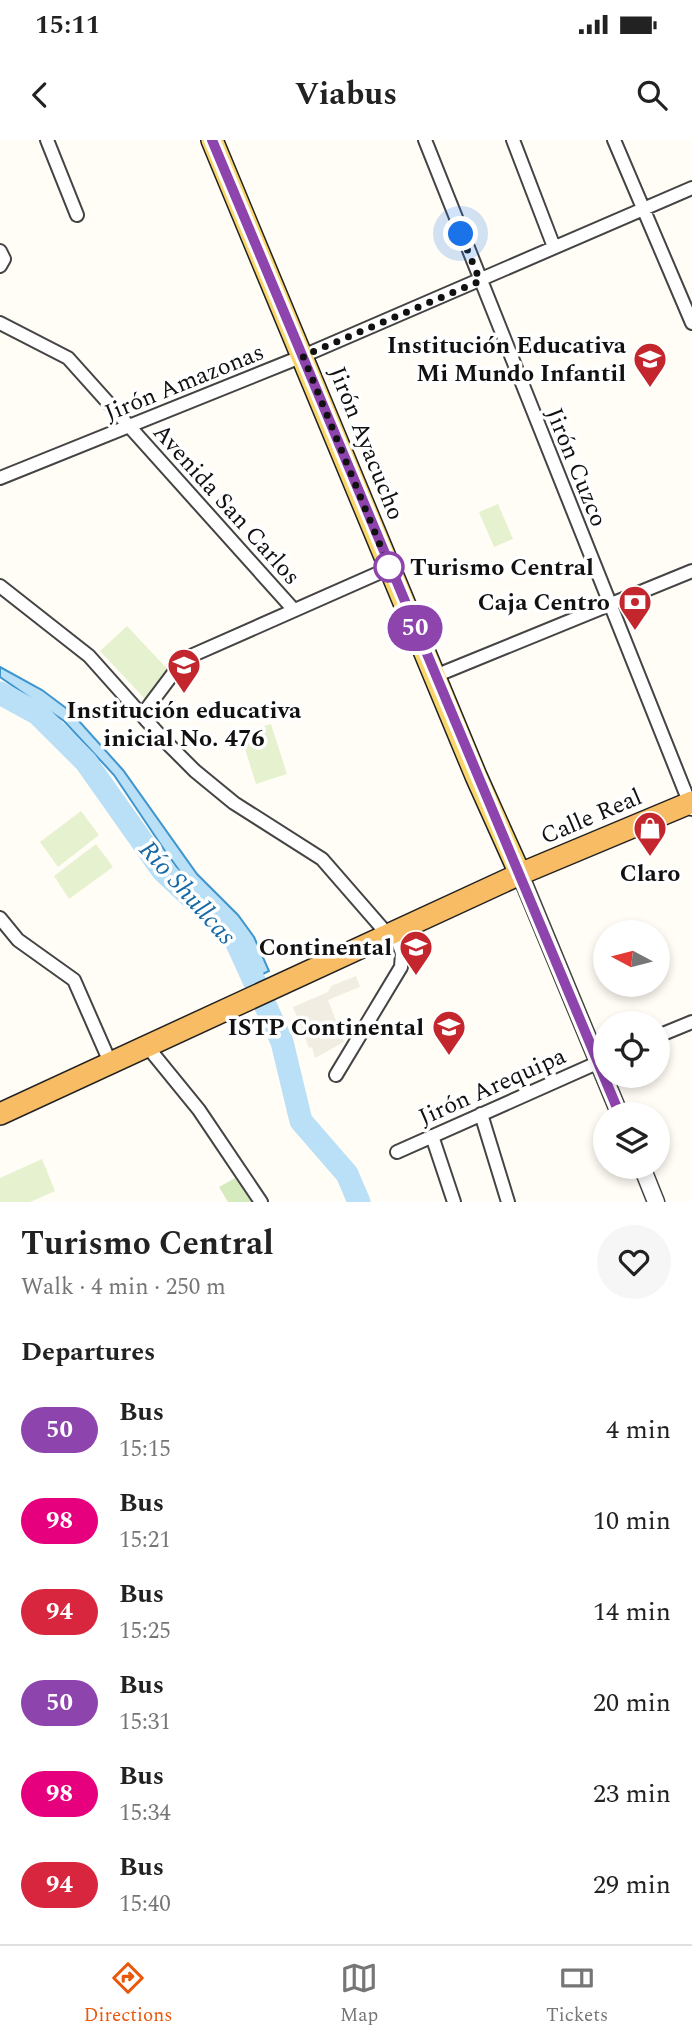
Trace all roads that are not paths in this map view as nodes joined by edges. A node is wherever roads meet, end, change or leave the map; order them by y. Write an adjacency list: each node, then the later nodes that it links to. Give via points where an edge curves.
1 (47, 140): 8 (street)
2 (212, 140): 15 (main road, Jirón Ayacucho)
3 (425, 140): 12 (street, Jirón Cuzco)
4 (513, 140): 9 (street)
5 (614, 140): 7 (street)
6 (692, 188): 7 (street, Jirón Amazonas)
7 (644, 208): 9 (street, Jirón Amazonas); 14 (street)
8 (77, 215)
9 (555, 247): 12 (street, Jirón Amazonas)
10 (0, 251): 11 (street, via 4,258)
11 (0, 266)
12 (480, 281): 15 (street, Jirón Amazonas); 21 (street, Jirón Cuzco)
13 (0, 323): 16 (street, Avenida San Carlos, via 68,358)
14 (692, 323)
15 (303, 356): 16 (street, Jirón Amazonas); 18 (main road, Jirón Ayacucho)
16 (128, 427): 17 (street, Jirón Amazonas); 22 (street, Avenida San Carlos)
17 (0, 478)
18 (390, 568): 22 (street); 23 (main road, Jirón Ayacucho)
19 (692, 571): 21 (street)
20 (0, 586): 24 (street, via 89,656)
21 (610, 605): 23 (street); 25 (street, Jirón Cuzco)
22 (294, 610): 24 (street, via 184,659)
23 (435, 676): 26 (main road, Jirón Ayacucho)
24 (142, 715): 28 (street, via 195,772 234,803 322,859)
25 (691, 805): 26 (highway, Calle Real)
26 (520, 874): 28 (highway, Calle Real); 31 (street, Jirón Ayacucho)
27 (0, 918): 33 (street, via 18,940 74,980)
28 (387, 937): 32 (highway, Calle Real); 35 (street, via 402,953 401,967)
29 (692, 1022): 30 (street)
30 (670, 1031)
31 (593, 1042)
32 (146, 1045): 33 (highway, Calle Real); 41 (street, via 199,1110)
33 (110, 1062): 36 (highway, Calle Real)
34 (593, 1064): 37 (street, Jirón Arequipa)
35 (336, 1075)
36 (0, 1114)
37 (481, 1114): 38 (street, Jirón Arequipa); 43 (street)
38 (432, 1136): 39 (street, Jirón Arequipa); 42 (street)
39 (397, 1152)
40 (647, 1179): 44 (street)
41 (261, 1202)
42 (454, 1202)
43 (508, 1202)
44 (656, 1202)

